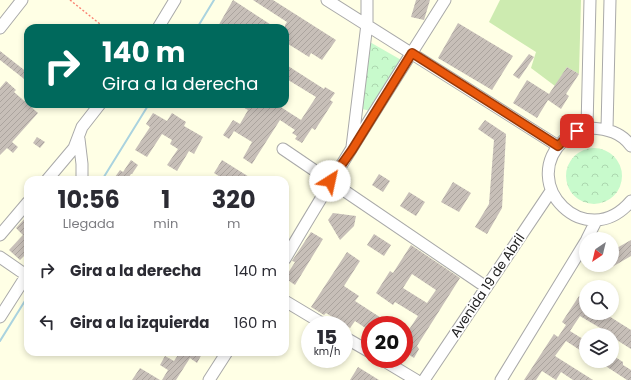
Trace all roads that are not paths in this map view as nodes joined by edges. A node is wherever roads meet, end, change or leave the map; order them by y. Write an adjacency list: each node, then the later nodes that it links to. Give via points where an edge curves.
1 (22, 0): 10 (lane)
2 (175, 0): 8 (lane)
3 (327, 0): 9 (lane)
4 (367, 0): 9 (lane)
5 (445, 0): 11 (lane)
6 (590, 0): 13 (lane)
7 (610, 0): 14 (lane)
8 (160, 24)
9 (367, 24): 11 (lane); 19 (lane)
10 (0, 28)
11 (412, 53): 16 (lane); 19 (lane)
12 (97, 108): 15 (lane, via 82,127)
13 (587, 128): 14 (lane); 16 (lane, via 568,136)
14 (607, 129): 17 (lane, via 618,134)
15 (79, 137): 20 (lane, via 74,148); 21 (lane)
16 (558, 146): 23 (lane, via 548,169)
17 (631, 146)
18 (283, 149): 22 (lane)
19 (352, 150): 22 (lane)
20 (50, 176)
21 (82, 176)
22 (330, 181): 29 (lane); 34 (lane)
23 (551, 191): 26 (lane, via 566,212 578,218); 34 (lane, Avenida 19 de Abril)
24 (631, 202): 26 (lane, via 615,216)
25 (24, 207): 28 (lane)
26 (596, 221): 27 (lane)
27 (590, 232)
28 (0, 235)
29 (289, 252)
30 (579, 252): 43 (lane)
31 (0, 257): 32 (lane)
32 (24, 272)
33 (24, 279): 37 (lane)
34 (486, 287): 42 (lane, Avenida 19 de Abril)
35 (289, 303): 36 (lane)
36 (309, 316)
37 (0, 317)
38 (224, 356): 40 (lane)
39 (396, 368): 41 (lane)
40 (209, 380)
41 (416, 380)
42 (424, 380)
43 (501, 380)

